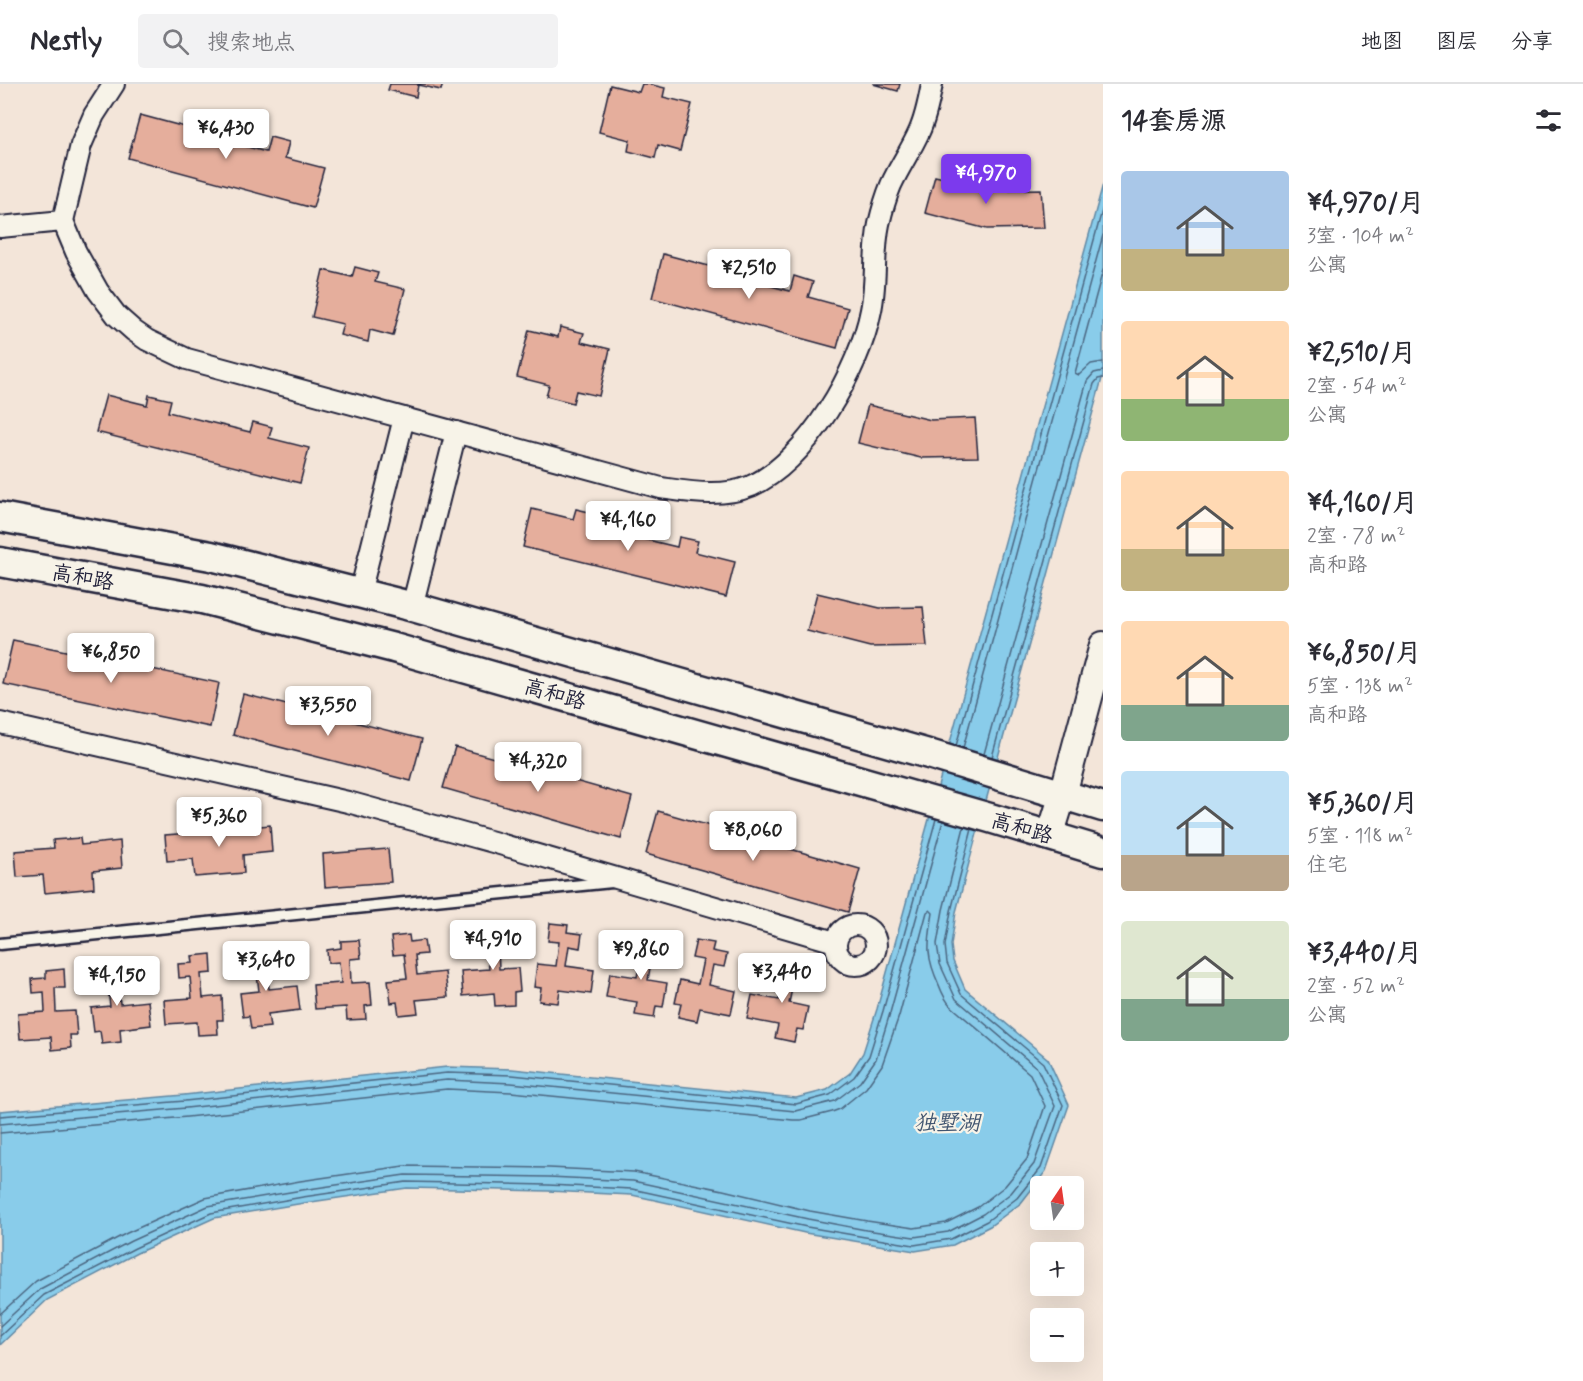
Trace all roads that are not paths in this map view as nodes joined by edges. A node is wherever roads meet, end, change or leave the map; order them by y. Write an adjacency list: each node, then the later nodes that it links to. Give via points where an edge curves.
1 (114, 84): 3 (street, via 81,145)
2 (932, 84): 6 (street, via 919,133 886,199 876,239 871,312 850,371 813,432 779,468 751,486 714,494 697,493 661,488)
3 (63, 221): 4 (street); 5 (street, via 98,291 117,316 147,340 187,359)
4 (0, 226)
5 (404, 418): 6 (street); 9 (street)
6 (456, 432): 10 (street)
7 (0, 517): 9 (main road, 高和路, via 211,556)
8 (0, 562): 15 (main road, 高和路, via 202,598 394,648)
9 (360, 593): 10 (main road, 高和路)
10 (412, 607): 13 (main road, 高和路)
11 (1103, 645): 13 (street)
12 (0, 723): 17 (street, via 348,802)
13 (1063, 794): 14 (main road, 高和路); 15 (street)
14 (1103, 807)
15 (1050, 836): 16 (main road, 高和路)
16 (1103, 852)
17 (624, 880): 18 (street); 19 (lane)
18 (836, 942)
19 (0, 944)

